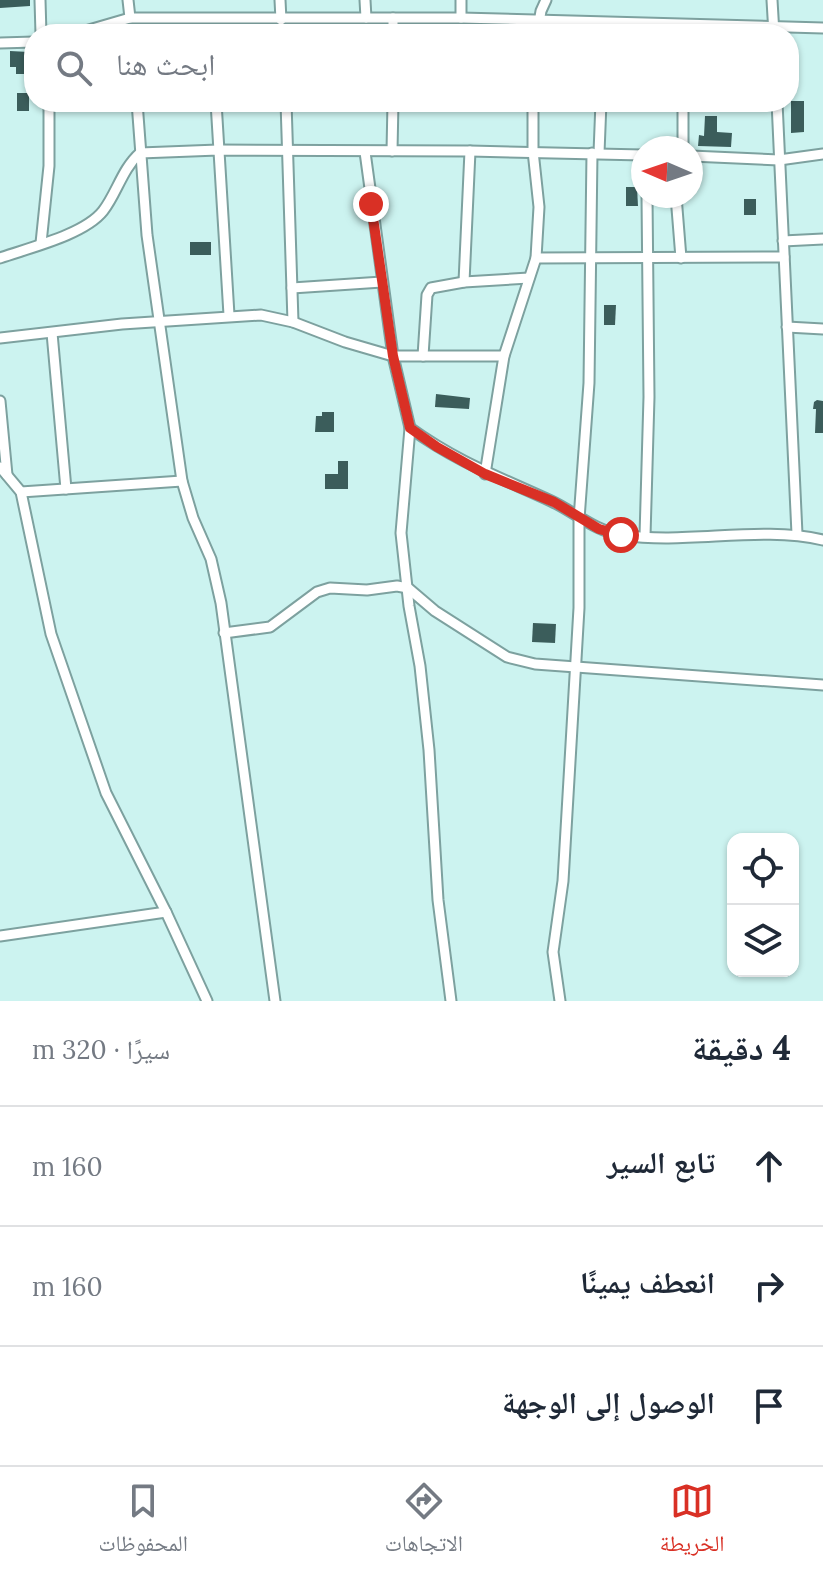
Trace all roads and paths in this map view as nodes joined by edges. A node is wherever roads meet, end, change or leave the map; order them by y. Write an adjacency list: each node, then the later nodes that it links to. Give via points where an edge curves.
1 (40, 0): 14 (street)
2 (128, 0): 8 (street)
3 (280, 0): 12 (street)
4 (365, 0): 9 (street)
5 (461, 0): 11 (street)
6 (546, 0): 13 (street)
7 (772, 0): 19 (street)
8 (130, 18): 12 (street); 15 (street)
9 (366, 18): 10 (street); 12 (street)
10 (393, 18): 11 (street); 16 (street)
11 (461, 18): 13 (street)
12 (281, 20)
13 (538, 21): 17 (street); 18 (street)
14 (41, 24)
15 (109, 24)
16 (393, 24)
17 (538, 24)
18 (592, 24)
19 (774, 24)
20 (799, 28): 21 (street)
21 (823, 28)
22 (24, 42): 23 (street)
23 (0, 43)
24 (49, 112): 50 (street)
25 (138, 112): 40 (street)
26 (216, 112): 34 (street)
27 (286, 112): 38 (street)
28 (393, 112): 35 (street)
29 (533, 112): 37 (street)
30 (600, 112): 41 (street)
31 (683, 112): 33 (street)
32 (777, 112): 45 (street)
33 (683, 136)
34 (218, 150): 38 (street); 40 (street); 61 (street)
35 (392, 151): 36 (street); 39 (street)
36 (470, 151): 37 (street); 59 (street)
37 (533, 151): 41 (street); 53 (street, via 539,207)
38 (287, 152): 39 (street); 60 (street)
39 (365, 152): 58 (street)
40 (140, 153): 50 (street, via 94,221); 62 (street)
41 (596, 153): 42 (street); 54 (street)
42 (631, 154)
43 (823, 154): 45 (street)
44 (703, 157): 45 (street)
45 (779, 160): 49 (street)
46 (647, 208): 55 (street)
47 (677, 208): 56 (street)
48 (823, 239): 49 (street)
49 (783, 241): 51 (street)
50 (41, 243): 52 (street)
51 (784, 257): 56 (street); 64 (street)
52 (0, 258)
53 (536, 258): 54 (street); 57 (street)
54 (591, 258): 55 (street); 78 (street)
55 (647, 258): 56 (street); 80 (street)
56 (681, 258)
57 (529, 278): 59 (street); 70 (street)
58 (382, 282): 60 (street); 68 (street)
59 (464, 282): 69 (street, via 431,288 427,295)
60 (292, 288): 63 (street)
61 (229, 315): 62 (street); 63 (street)
62 (158, 321): 66 (street); 75 (street)
63 (293, 322): 68 (street)
64 (787, 327): 65 (street); 79 (street)
65 (823, 329)
66 (52, 333): 67 (street); 76 (street)
67 (0, 338)
68 (393, 356): 69 (street); 72 (street)
69 (423, 356): 70 (street)
70 (504, 356): 74 (street)
71 (0, 401): 73 (street)
72 (410, 428): 74 (street); 82 (street, via 401,533)
73 (4, 471): 77 (street)
74 (485, 474): 78 (street, via 554,502)
75 (182, 481): 76 (street); 83 (street, via 211,559)
76 (66, 489): 77 (street)
77 (21, 492): 86 (street, via 41,597 76,708 106,793)
78 (579, 519): 80 (street, via 621,535); 84 (street)
79 (797, 534): 80 (street); 81 (street)
80 (645, 536)
81 (823, 540)
82 (408, 588): 83 (street, via 330,588 270,627); 84 (street, via 507,657); 90 (street, via 429,750 438,900)
83 (224, 633): 89 (street)
84 (574, 666): 85 (street); 91 (street, via 563,881 553,952)
85 (823, 685)
86 (166, 912): 87 (street); 88 (street)
87 (0, 936)
88 (207, 1001)
89 (275, 1001)
90 (451, 1001)
91 (560, 1001)

